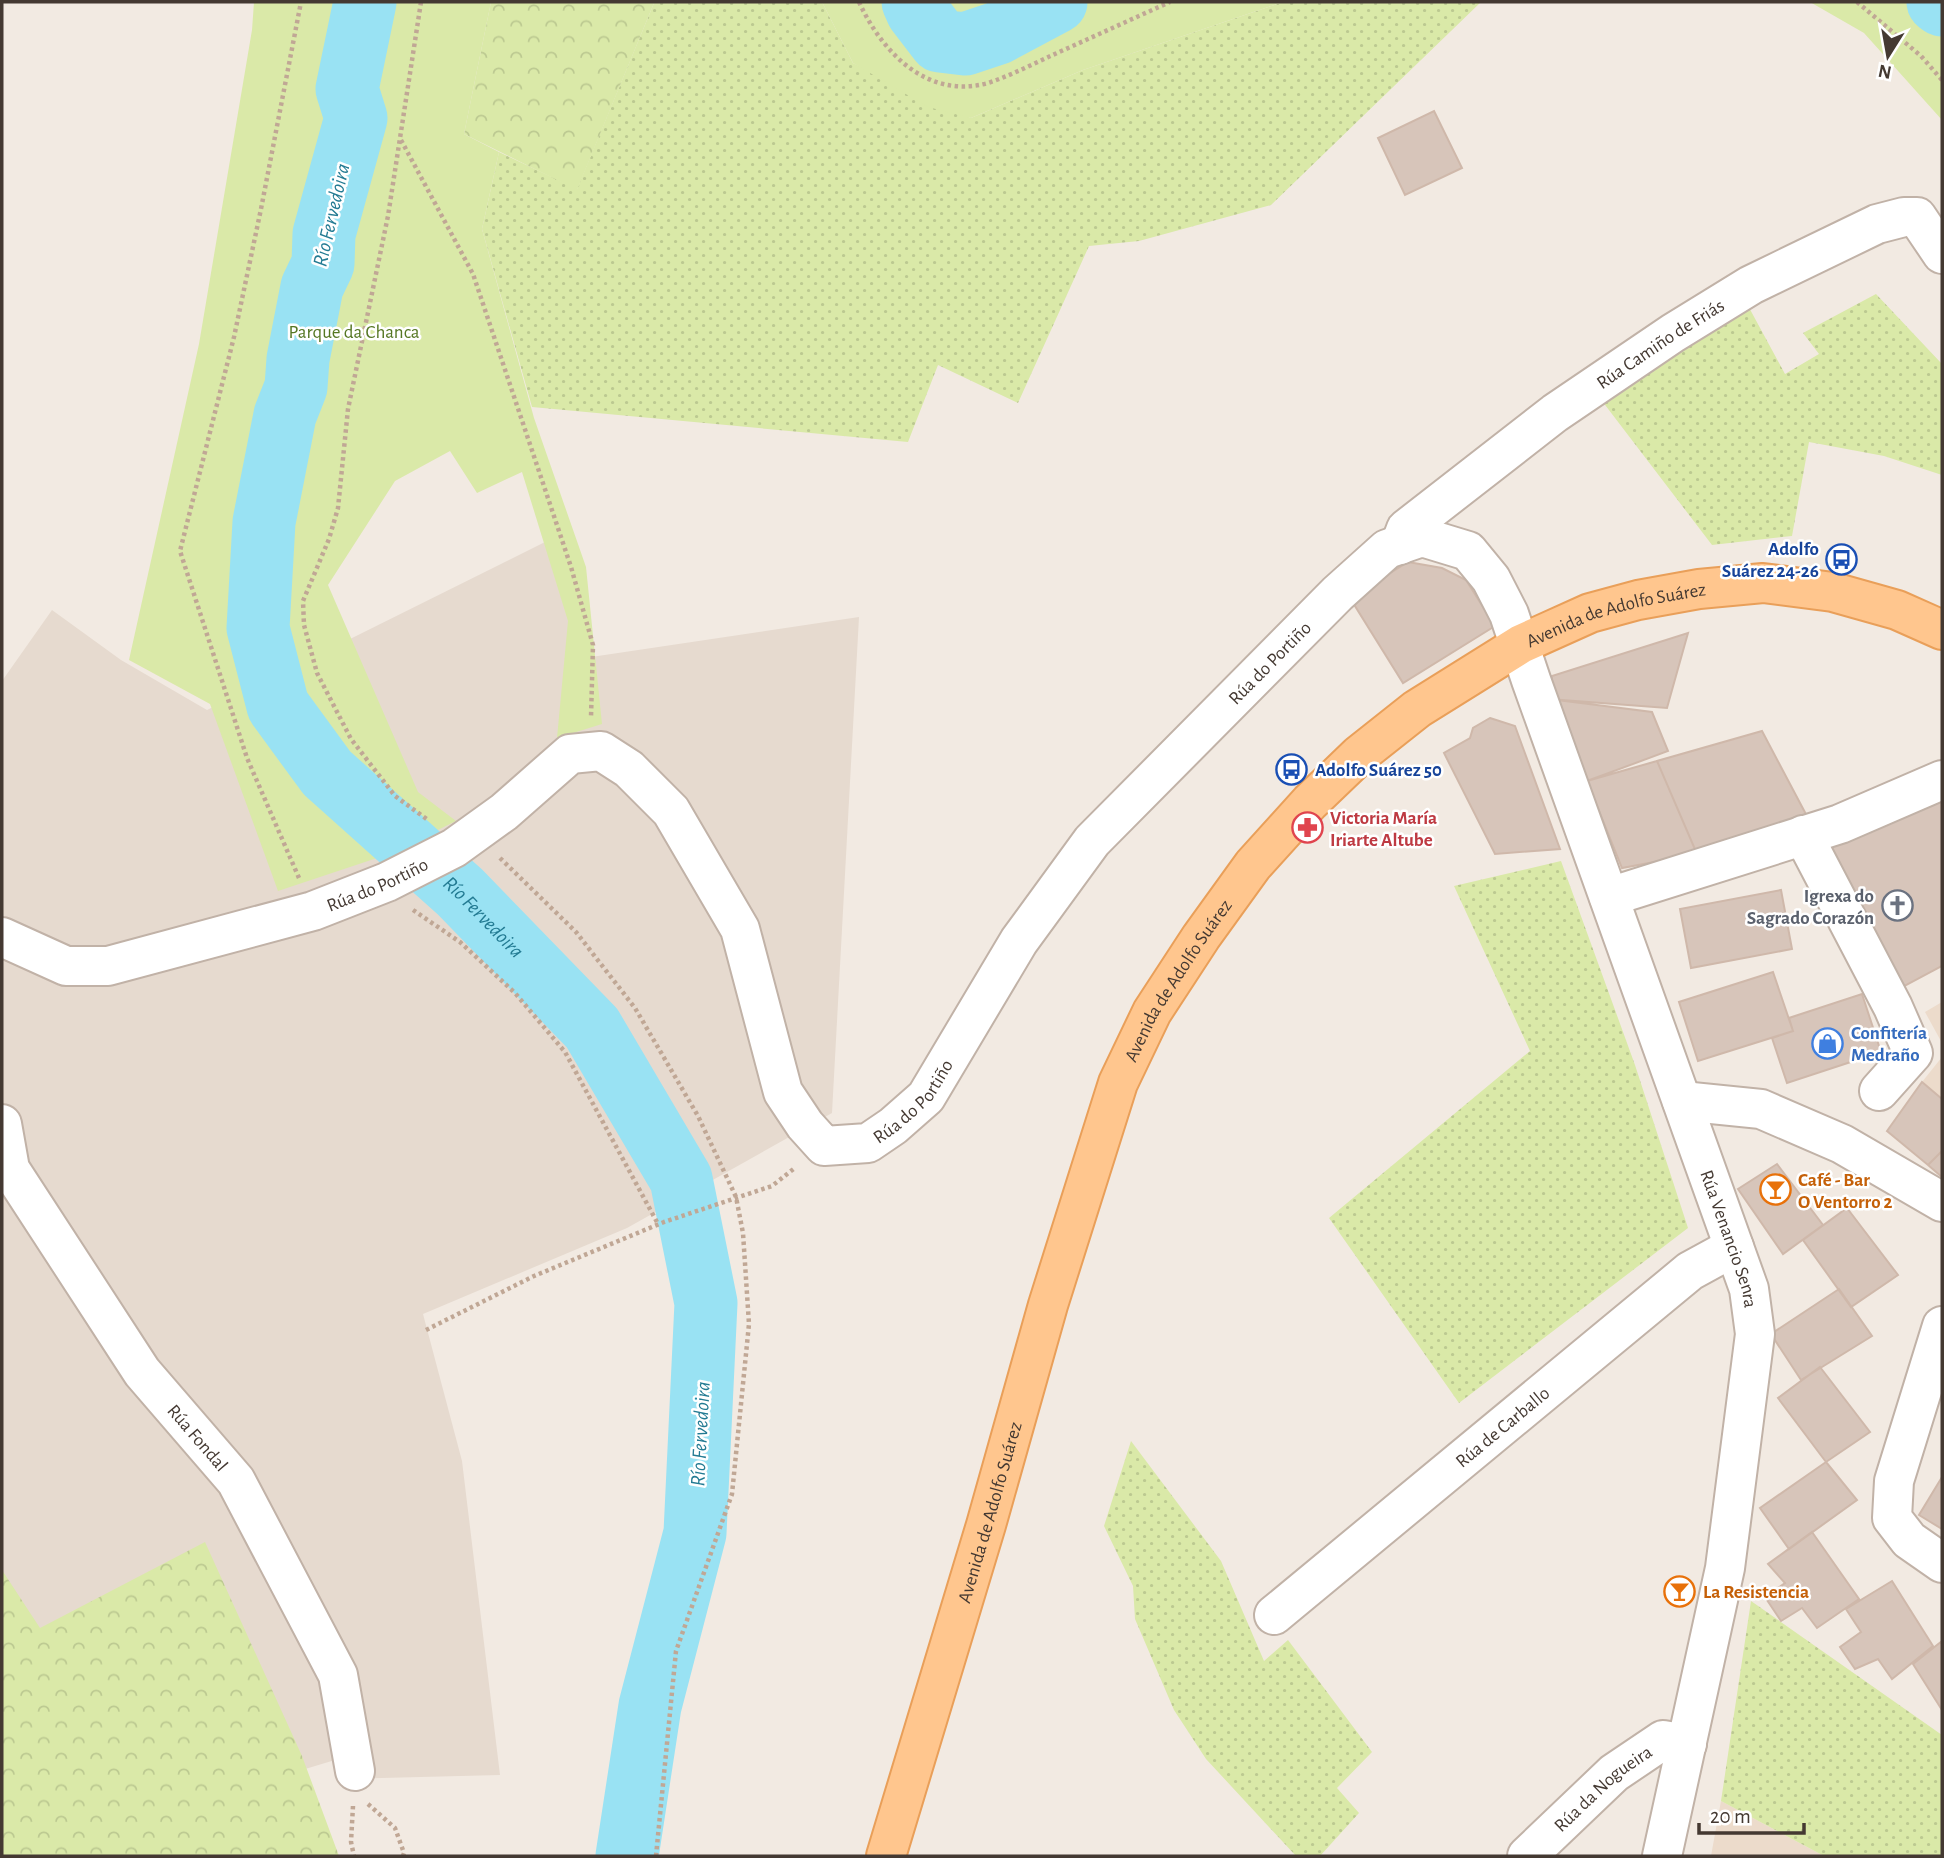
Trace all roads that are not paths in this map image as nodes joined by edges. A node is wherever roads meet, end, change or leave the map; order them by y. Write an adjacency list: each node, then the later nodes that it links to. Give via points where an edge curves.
1 (1942, 254): 2 (street, Rúa Camiño de Friás, via 1917,217 1904,217 1877,224 1751,285 1555,413 1406,529)
2 (1400, 545): 4 (street, Rúa do Portiño, via 1422,537 1468,551 1491,579); 8 (street, Rúa do Portiño, via 1387,549 1338,593 1092,841 1018,941 926,1097 868,1143 824,1146 805,1125 783,1092 740,929 671,811 629,769 601,751 570,754 463,842 382,884 313,911 108,966 66,966)
3 (1942, 630): 4 (main road, Avenida de Adolfo Suárez, via 1897,610 1833,592 1763,583 1638,600 1555,627)
4 (1521, 644): 7 (street, Rúa Venancio Senra); 19 (main road, Avenida de Adolfo Suárez, via 1417,709 1310,802 1253,864 1152,1012 1118,1083 1089,1170)
5 (1942, 780): 6 (street)
6 (1803, 835): 7 (street); 9 (street, via 1894,1007 1913,1053)
7 (1609, 897): 10 (street, Rúa Venancio Senra)
8 (2, 937)
9 (1879, 1091)
10 (1682, 1101): 12 (street, via 1760,1109 1842,1144); 13 (street, Rúa Venancio Senra)
11 (2, 1124): 18 (street, Rúa Fondal, via 10,1169 142,1372 236,1480 338,1675)
12 (1942, 1202)
13 (1734, 1247): 16 (street, Rúa de Carballo, via 1690,1271); 17 (street, Rúa Venancio Senra, via 1748,1289 1755,1334 1726,1568)
14 (1942, 1326): 15 (street, via 1894,1481 1892,1518 1909,1540)
15 (1942, 1563)
16 (1274, 1615)
17 (1688, 1744): 20 (street, Rúa da Nogueira, via 1662,1740 1614,1773); 21 (street, Rúa Venancio Senra)
18 (355, 1771)
19 (886, 1856)
20 (1527, 1856)
21 (1662, 1856)

